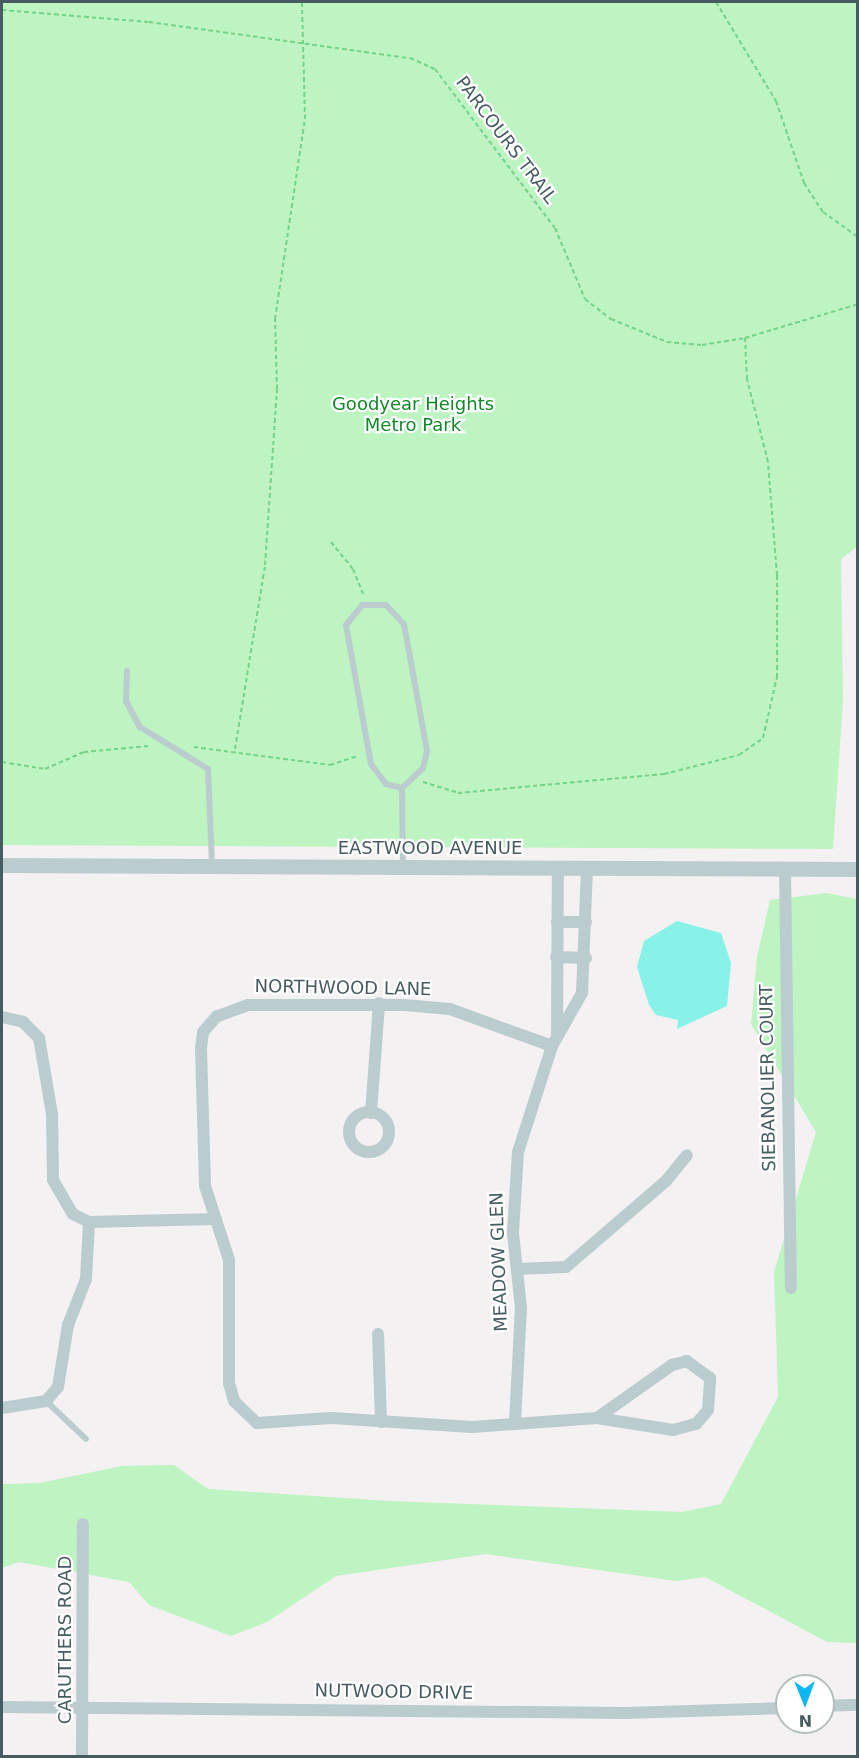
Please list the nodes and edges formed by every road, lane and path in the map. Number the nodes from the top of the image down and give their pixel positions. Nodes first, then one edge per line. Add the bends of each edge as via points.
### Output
1 (302, 2) edge
2 (716, 2) edge
3 (2, 10) edge
4 (306, 45) junction
5 (858, 237) edge
6 (858, 304) edge
7 (745, 338) junction
8 (331, 542) dead end
9 (367, 604) junction
10 (127, 671) dead end
11 (236, 749) dead end
12 (415, 779) junction
13 (402, 788) junction
14 (2, 865) edge
15 (212, 866) junction
16 (403, 867) junction
17 (558, 868) junction
18 (587, 868) junction
19 (785, 868) junction
20 (858, 869) edge
21 (557, 922) junction
22 (586, 922) junction
23 (556, 957) junction
24 (586, 958) junction
25 (379, 1003) junction
26 (2, 1017) edge
27 (554, 1040) junction
28 (372, 1113) dead end
29 (687, 1155) dead end
30 (216, 1219) junction
31 (89, 1222) junction
32 (517, 1269) junction
33 (791, 1288) dead end
34 (378, 1334) dead end
35 (46, 1401) junction
36 (2, 1408) edge
37 (597, 1418) junction
38 (381, 1422) junction
39 (515, 1422) junction
40 (86, 1439) dead end
41 (83, 1524) dead end
42 (858, 1705) edge
43 (835, 1706) edge
44 (2, 1707) edge
45 (84, 1708) junction
46 (775, 1708) edge
47 (82, 1756) edge

1 - 4 path
2 - 5 path via 776,101 804,183 823,212
3 - 4 path, PARCOURS TRAIL via 149,22
4 - 7 path, PARCOURS TRAIL via 410,58 435,69 555,228 585,299 611,319 667,342 702,345
4 - 11 path via 305,119 275,319 277,388 265,565
6 - 7 path, PARCOURS TRAIL
7 - 12 path via 747,379 768,462 777,575 777,676 763,738 739,755 664,774 458,793
8 - 9 path via 353,569
9 - 12 lane via 386,605 404,624 427,751
9 - 13 lane via 351,613 346,625 351,659 371,764 386,784
10 - 15 lane via 126,700 140,727 208,770
12 - 13 lane
13 - 16 lane
14 - 15 street, EASTWOOD AVENUE
15 - 16 street, EASTWOOD AVENUE
16 - 17 street, EASTWOOD AVENUE
17 - 18 street, EASTWOOD AVENUE
17 - 21 street, MEADOW GLEN
18 - 19 street, EASTWOOD AVENUE
18 - 22 street, MEADOW GLEN
19 - 20 street, EASTWOOD AVENUE
19 - 33 street, SIEBANOLIER COURT
21 - 22 street
21 - 23 street, MEADOW GLEN
22 - 24 street, MEADOW GLEN
23 - 24 street
23 - 27 street, MEADOW GLEN
24 - 27 street, MEADOW GLEN via 577,1010
25 - 27 street, NORTHWOOD LANE via 450,1009
25 - 28 street
25 - 30 street, NORTHWOOD LANE via 236,1006 217,1016 203,1032 205,1185
26 - 31 street via 23,1022 39,1038 52,1114 56,1189 73,1214
27 - 32 street, MEADOW GLEN via 518,1152
29 - 32 street via 666,1181 566,1267
30 - 31 street
30 - 38 street, NORTHWOOD LANE via 230,1260 229,1383 242,1413 257,1424 331,1418
31 - 35 street via 86,1279 68,1325 64,1373
32 - 39 street, MEADOW GLEN via 521,1308
34 - 38 street
35 - 36 street
35 - 40 lane
37 - 37 street, NORTHWOOD LANE via 672,1365 687,1361 710,1378 708,1410 696,1424 673,1430
37 - 39 street, NORTHWOOD LANE via 548,1426
38 - 39 street, NORTHWOOD LANE via 472,1427
41 - 45 street, CARUTHERS ROAD
42 - 43 street
44 - 45 street, NUTWOOD DRIVE
45 - 46 street, NUTWOOD DRIVE via 614,1713
45 - 47 street, CARUTHERS ROAD

